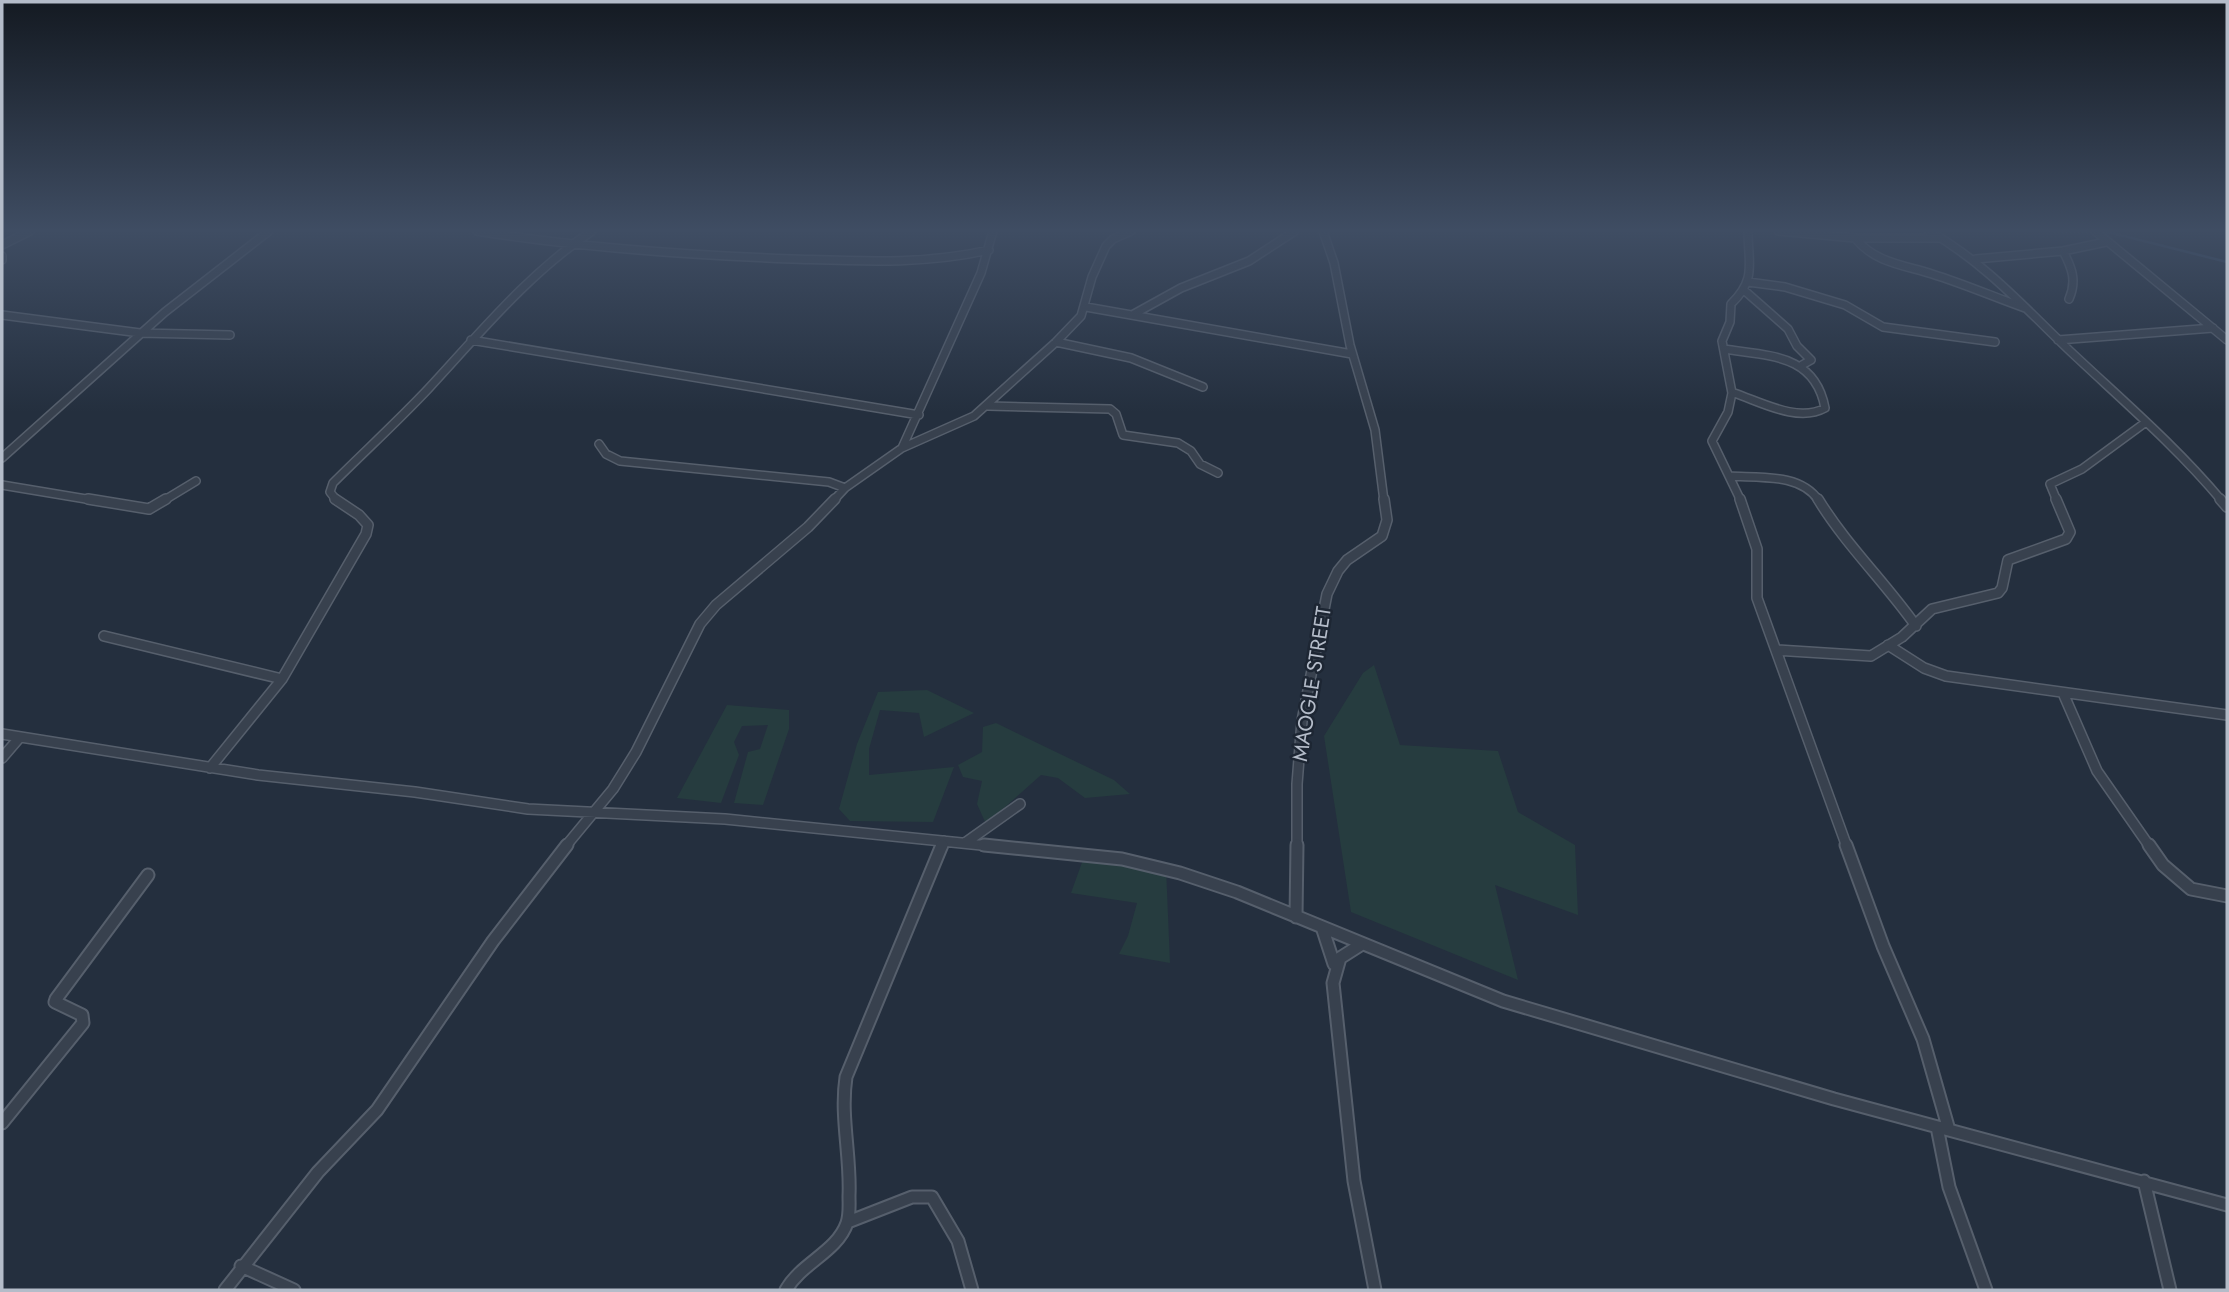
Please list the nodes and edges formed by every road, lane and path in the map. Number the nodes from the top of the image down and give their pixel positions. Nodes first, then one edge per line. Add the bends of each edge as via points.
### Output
1 (189, 291) edge
2 (522, 291) edge
3 (971, 291) edge
4 (1089, 291) edge
5 (1175, 291) edge
6 (1340, 291) edge
7 (1742, 291) edge
8 (1750, 291) edge
9 (1799, 291) edge
10 (1977, 291) edge
11 (2010, 291) edge
12 (2073, 291) edge
13 (2167, 291) edge
14 (2069, 299) dead end
15 (1086, 307) junction
16 (2025, 308) junction
17 (1134, 314) junction
18 (2, 315) edge
19 (2213, 328) junction
20 (139, 334) junction
21 (230, 335) dead end
22 (471, 340) junction
23 (2058, 340) junction
24 (2227, 340) edge
25 (1056, 342) junction
26 (1995, 342) dead end
27 (1724, 349) junction
28 (1352, 354) junction
29 (1802, 365) junction
30 (1203, 387) dead end
31 (1734, 393) junction
32 (988, 406) junction
33 (919, 415) junction
34 (2146, 422) junction
35 (599, 444) dead end
36 (902, 448) junction
37 (2, 458) edge
38 (1218, 473) dead end
39 (1728, 476) junction
40 (196, 481) dead end
41 (2, 485) edge
42 (845, 488) junction
43 (2227, 507) edge
44 (1916, 626) junction
45 (104, 636) dead end
46 (1888, 645) junction
47 (1776, 650) junction
48 (282, 679) junction
49 (2063, 693) junction
50 (2227, 716) edge
51 (2, 734) edge
52 (20, 737) junction
53 (2, 758) edge
54 (210, 768) junction
55 (1020, 804) dead end
56 (593, 812) junction
57 (944, 841) junction
58 (965, 843) junction
59 (148, 875) dead end
60 (2227, 896) edge
61 (1296, 917) junction
62 (1322, 927) junction
63 (1362, 944) junction
64 (1334, 964) junction
65 (2, 1123) edge
66 (1943, 1128) junction
67 (2144, 1181) junction
68 (2227, 1205) edge
69 (848, 1222) junction
70 (241, 1266) junction
71 (225, 1290) edge
72 (294, 1290) edge
73 (786, 1290) edge
74 (972, 1290) edge
75 (1375, 1290) edge
76 (1986, 1290) edge
77 (2171, 1290) edge

1 - 20 street
2 - 22 street
3 - 33 street
4 - 15 street
5 - 17 street
6 - 28 street, MAOGLE STREET
7 - 27 street via 1731,304
8 - 29 street via 1811,360
9 - 26 street via 1845,305 1883,327
10 - 16 street
11 - 16 street
12 - 14 street
13 - 19 street
15 - 17 street
15 - 25 street
16 - 23 street
17 - 28 street
18 - 20 street
19 - 23 street
19 - 24 street
20 - 21 street
20 - 37 street
22 - 33 street
22 - 48 street via 333,483 330,492 334,500 363,516 366,534
23 - 34 street
25 - 30 street via 1127,355
25 - 32 street
27 - 29 street
27 - 31 street
28 - 61 street, MAOGLE STREET via 1375,430 1387,520 1382,536 1347,559 1327,594 1302,721
29 - 31 street via 1821,385 1825,408 1819,413 1790,411
31 - 39 street via 1728,413 1712,435
32 - 36 street via 957,426
32 - 38 street via 1110,409 1123,435 1178,443 1200,464
33 - 36 street
34 - 43 street
34 - 44 street via 2082,469 2050,484 2070,532 2066,539 2008,560 1998,593 1939,606
35 - 42 street via 620,461 829,482
36 - 42 street
39 - 44 street via 1794,481 1812,490 1837,530 1886,584
39 - 47 street via 1757,549 1754,583
40 - 41 street via 149,509
42 - 56 street via 700,624 636,752
44 - 46 street
45 - 48 street
46 - 47 street via 1871,656 1856,657
46 - 49 street via 1946,676
47 - 66 street via 1883,946 1923,1040
48 - 54 street
49 - 50 street
49 - 60 street via 2097,772 2163,865 2191,889
51 - 52 street
52 - 53 street
52 - 54 street
54 - 56 street via 477,803
55 - 58 street
56 - 57 street via 725,819
56 - 70 street via 493,942 377,1110 317,1172
57 - 58 street
57 - 69 street via 846,1077 842,1097 849,1155
58 - 61 street via 1122,859 1191,877
59 - 65 street via 56,999 59,1006 82,1015 83,1023
61 - 62 street
62 - 63 street
62 - 64 street
63 - 64 street
63 - 66 street via 1503,1001
64 - 75 street via 1354,1181
66 - 67 street
66 - 76 street via 1949,1187
67 - 68 street
67 - 77 street
69 - 73 street
69 - 74 street via 912,1196 932,1197 964,1251
70 - 71 street
70 - 72 street

